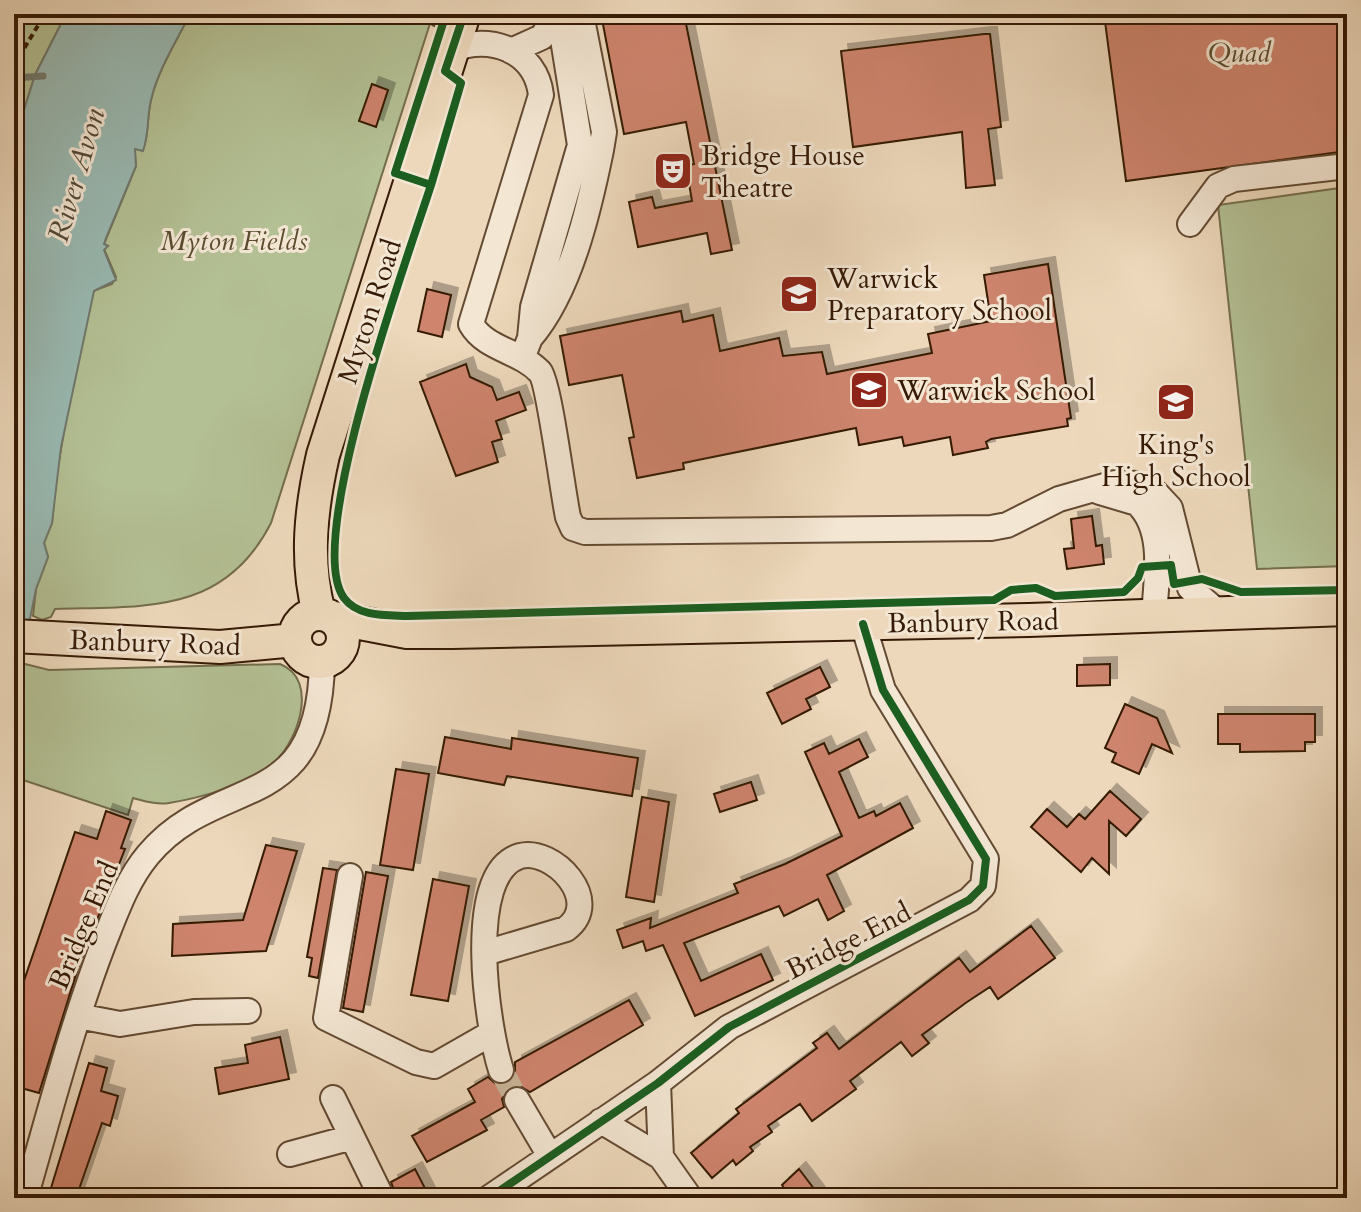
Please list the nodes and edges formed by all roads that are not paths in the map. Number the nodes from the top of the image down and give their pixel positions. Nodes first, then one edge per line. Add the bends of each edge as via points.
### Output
1 (558, 14) edge
2 (581, 14) edge
3 (455, 16) edge
4 (452, 50) junction
5 (511, 51) junction
6 (541, 95) junction
7 (575, 96) junction
8 (1347, 166) edge
9 (1190, 224) dead end
10 (527, 347) junction
11 (1093, 492) junction
12 (1347, 609) edge
13 (1219, 613) junction
14 (326, 616) junction
15 (1154, 616) junction
16 (863, 624) junction
17 (407, 632) junction
18 (27, 636) edge
19 (295, 640) junction
20 (331, 656) junction
21 (350, 876) dead end
22 (485, 953) junction
23 (248, 1011) dead end
24 (78, 1016) junction
25 (490, 1034) junction
26 (501, 1070) tunnel mouth
27 (658, 1083) junction
28 (333, 1098) dead end
29 (517, 1100) tunnel mouth
30 (601, 1121) junction
31 (349, 1138) junction
32 (290, 1154) dead end
33 (550, 1156) junction
34 (661, 1157) junction
35 (25, 1198) edge
36 (382, 1198) edge
37 (489, 1198) edge
38 (690, 1198) edge

1 - 5 street via 542,37
1 - 7 street
2 - 10 street via 604,132 561,290
3 - 4 main road, Myton Road
4 - 5 street via 482,42
4 - 14 main road, Myton Road via 323,455 310,553 312,582
5 - 6 street via 534,68
6 - 7 street via 561,90
6 - 10 street via 471,324 482,338
7 - 10 street via 578,158 533,307
8 - 9 street via 1234,179 1218,186
10 - 11 street via 542,375 568,517 578,531 991,528 1059,499
11 - 13 street via 1130,482 1164,499 1174,516 1190,588
11 - 15 street via 1137,503 1149,518 1156,555
12 - 13 main road, Banbury Road
13 - 15 main road, Banbury Road
14 - 17 main road, Banbury Road
14 - 19 main road via 300,622
14 - 20 main road via 344,637
15 - 16 main road, Banbury Road
16 - 17 main road, Banbury Road
16 - 27 street, Bridge End via 883,690 986,859 983,886 923,926 729,1027
17 - 20 main road, Banbury Road
18 - 19 main road, Banbury Road via 220,647
19 - 20 main road via 302,655
20 - 24 street, Bridge End via 315,717 288,768 258,789 178,827 146,856 122,899
21 - 25 street via 326,1018 434,1066
22 - 22 street via 488,906 504,869 520,856 550,861 578,891 578,921
22 - 25 street
23 - 24 street via 194,1012 120,1024
24 - 35 street, Bridge End
25 - 26 street
27 - 30 street, Bridge End
27 - 34 street
28 - 31 street
29 - 33 street
30 - 33 street, Bridge End
30 - 34 street
31 - 32 street
31 - 36 street
33 - 37 street, Bridge End
34 - 38 street

